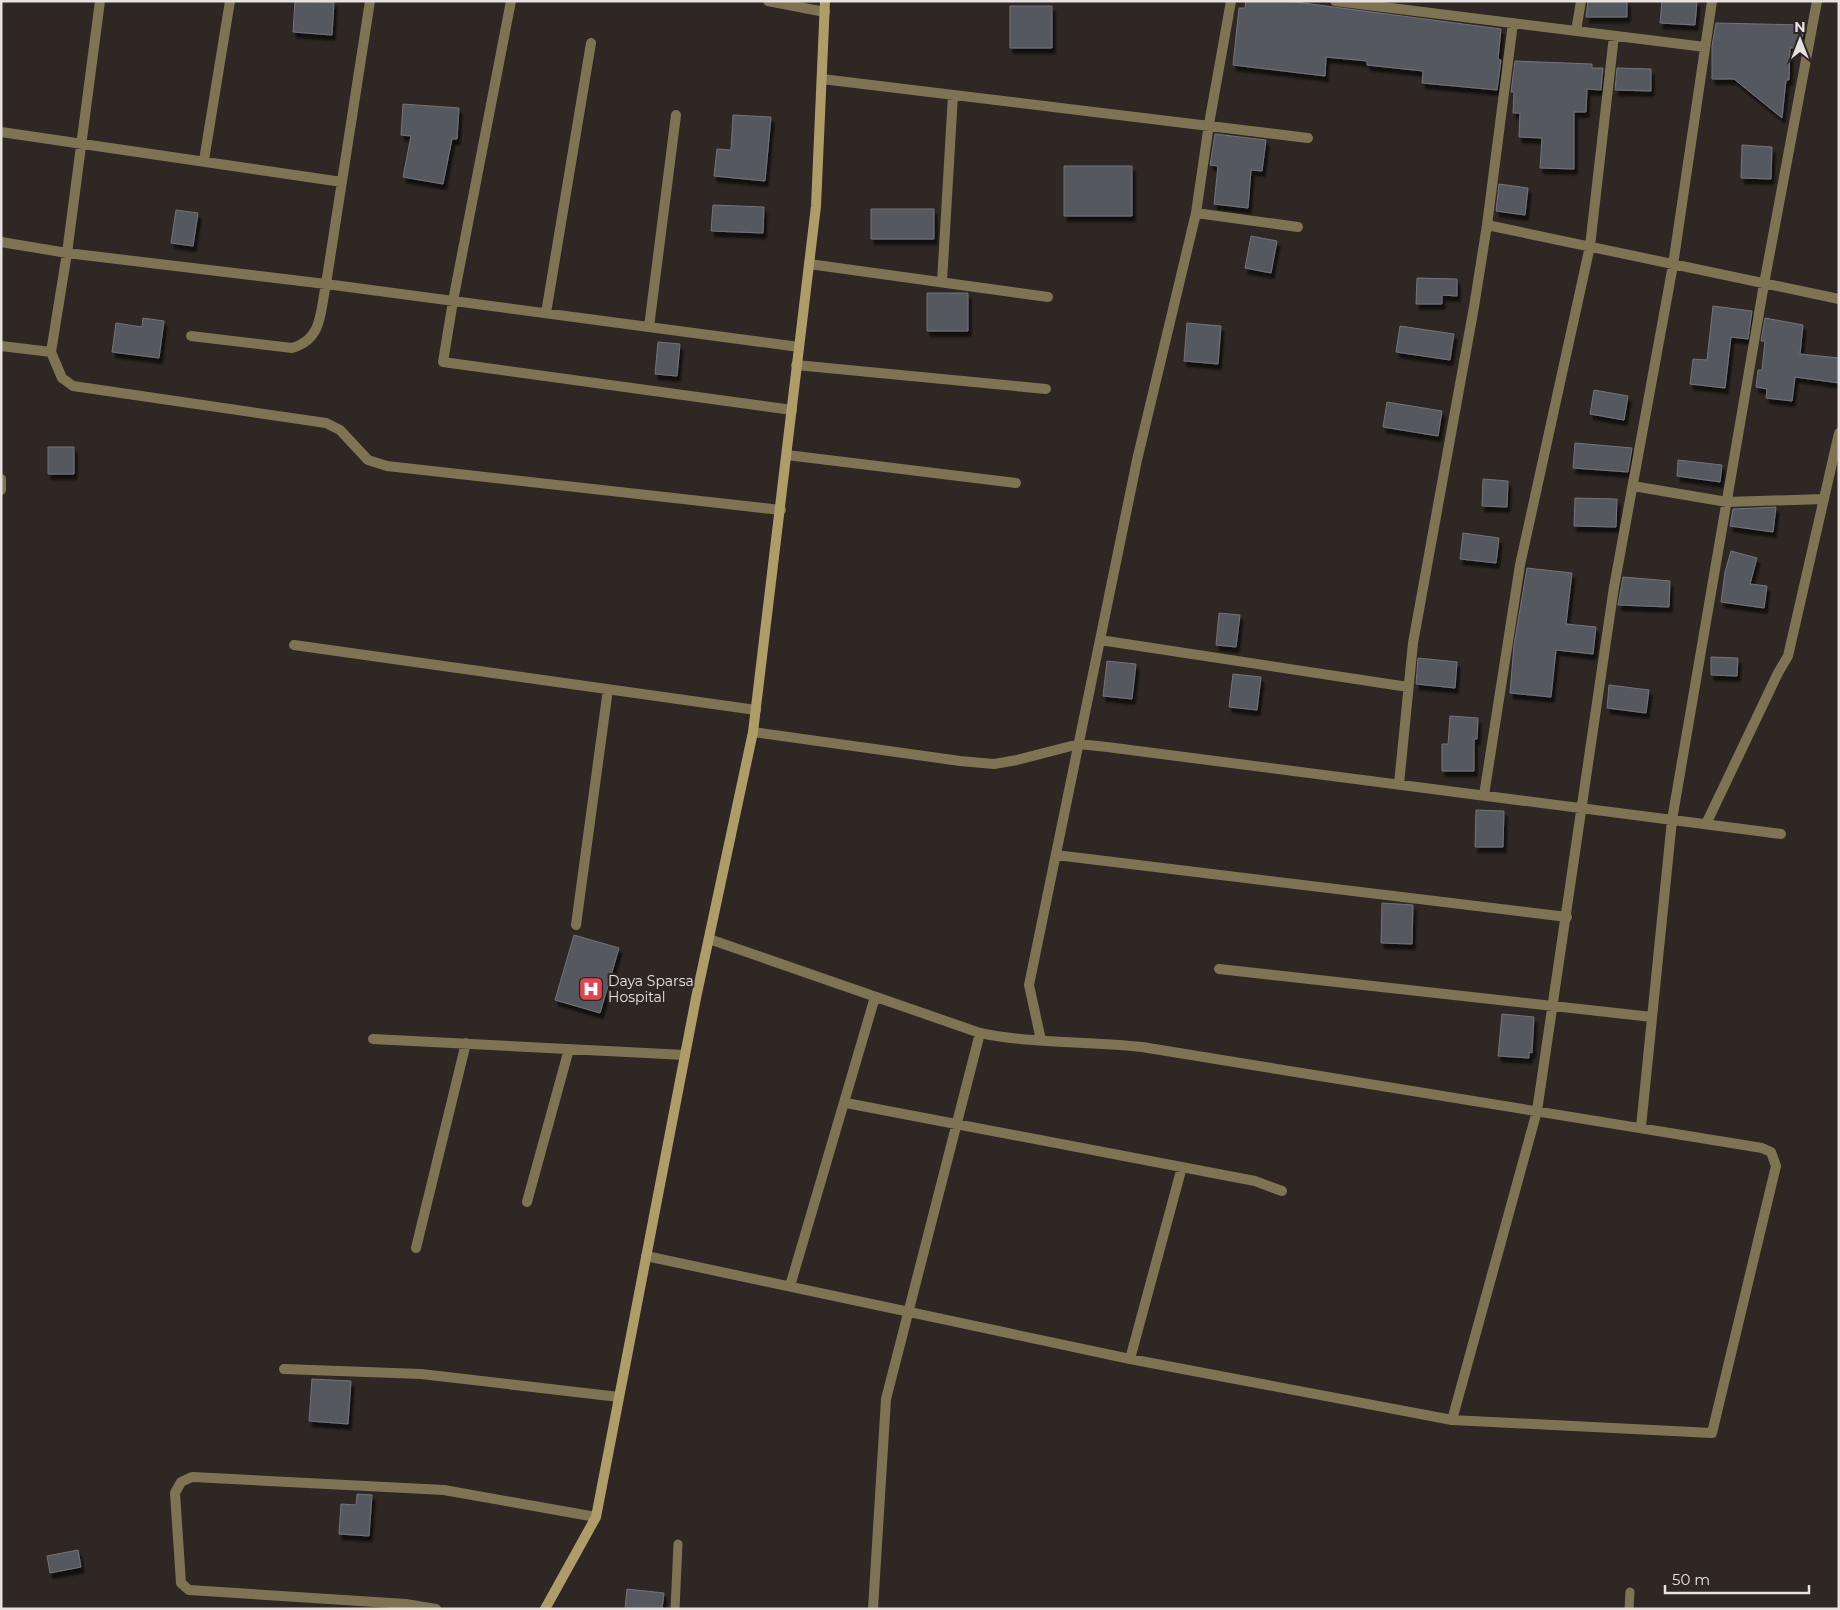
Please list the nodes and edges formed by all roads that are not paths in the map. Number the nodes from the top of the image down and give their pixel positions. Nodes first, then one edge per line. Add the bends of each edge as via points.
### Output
1 (100, 1) edge
2 (230, 1) edge
3 (370, 1) edge
4 (511, 1) edge
5 (768, 1) edge
6 (1232, 1) edge
7 (1335, 1) edge
8 (1581, 1) edge
9 (1712, 1) edge
10 (1817, 1) edge
11 (825, 6) edge
12 (1513, 24) junction
13 (1576, 31) junction
14 (1614, 36) junction
15 (591, 42) dead end
16 (1705, 47) junction
17 (822, 79) junction
18 (953, 95) junction
19 (676, 115) dead end
20 (1209, 124) junction
21 (1, 132) edge
22 (1308, 138) dead end
23 (82, 142) junction
24 (204, 160) junction
25 (342, 182) junction
26 (1196, 213) junction
27 (1487, 225) junction
28 (1298, 227) dead end
29 (1, 242) edge
30 (1590, 246) junction
31 (67, 253) junction
32 (809, 264) junction
33 (1673, 265) junction
34 (942, 282) junction
35 (326, 284) junction
36 (1764, 284) junction
37 (1048, 296) dead end
38 (1839, 299) edge
39 (452, 301) junction
40 (546, 313) junction
41 (649, 327) junction
42 (191, 336) dead end
43 (1, 346) edge
44 (799, 347) junction
45 (51, 352) junction
46 (796, 365) junction
47 (1046, 389) dead end
48 (792, 410) junction
49 (1839, 433) edge
50 (786, 455) junction
51 (1, 479) edge
52 (1016, 483) dead end
53 (1633, 486) junction
54 (1, 490) edge
55 (1824, 498) junction
56 (1727, 502) junction
57 (781, 510) junction
58 (1100, 640) junction
59 (294, 645) dead end
60 (1408, 686) junction
61 (608, 689) junction
62 (756, 710) junction
63 (753, 732) junction
64 (1079, 744) junction
65 (1399, 784) junction
66 (1484, 796) junction
67 (1582, 808) junction
68 (1672, 820) junction
69 (1706, 824) junction
70 (1781, 834) dead end
71 (1056, 855) junction
72 (1566, 917) junction
73 (576, 925) dead end
74 (709, 939) junction
75 (1220, 969) dead end
76 (876, 997) junction
77 (1554, 1006) junction
78 (1652, 1017) junction
79 (980, 1033) junction
80 (373, 1039) dead end
81 (1041, 1040) junction
82 (466, 1044) junction
83 (568, 1048) junction
84 (686, 1055) junction
85 (846, 1102) junction
86 (1537, 1111) junction
87 (956, 1124) junction
88 (1641, 1127) junction
89 (1182, 1167) junction
90 (1282, 1192) dead end
91 (526, 1202) dead end
92 (416, 1248) dead end
93 (646, 1256) junction
94 (790, 1286) junction
95 (909, 1312) junction
96 (1130, 1358) junction
97 (284, 1369) dead end
98 (619, 1397) junction
99 (1452, 1420) junction
100 (596, 1517) junction
101 (678, 1544) dead end
102 (1630, 1592) dead end
103 (436, 1609) edge
104 (545, 1609) edge
105 (675, 1609) edge
106 (873, 1609) edge
107 (1629, 1609) edge

1 - 23 street
2 - 24 street
3 - 25 street
4 - 39 street
5 - 11 street
6 - 20 street
7 - 12 street
8 - 13 street
9 - 16 street
10 - 36 street
11 - 17 street
12 - 13 street
12 - 27 street
13 - 14 street
14 - 16 street
14 - 30 street
15 - 40 street
16 - 33 street
17 - 18 street
17 - 32 street via 816,206
18 - 20 street
18 - 34 street
19 - 41 street
20 - 22 street
20 - 26 street
21 - 23 street
23 - 24 street
23 - 31 street
24 - 25 street
25 - 35 street
26 - 28 street
26 - 58 street via 1137,460
27 - 30 street
27 - 60 street
29 - 31 street
30 - 33 street
30 - 66 street via 1520,565
31 - 35 street
31 - 45 street
32 - 34 street
32 - 44 street
33 - 36 street
33 - 53 street
34 - 37 street
35 - 39 street
35 - 42 street via 317,327 312,338 304,344 292,348
36 - 38 street
36 - 56 street
39 - 40 street
39 - 48 street via 443,362
40 - 41 street
41 - 44 street
43 - 45 street
44 - 46 street
45 - 57 street via 62,378 73,386 326,423 340,430 368,460 387,466
46 - 47 street
46 - 48 street
48 - 50 street
49 - 55 street
50 - 52 street
50 - 57 street
51 - 54 street
53 - 56 street
53 - 67 street via 1614,586
55 - 56 street
55 - 69 street via 1788,656
56 - 68 street
57 - 62 street
58 - 60 street
58 - 64 street
59 - 61 street
60 - 65 street
61 - 62 street
61 - 73 street
62 - 63 street
63 - 64 street via 994,764
63 - 74 street
64 - 65 street
64 - 71 street
65 - 66 street
66 - 67 street
67 - 68 street
67 - 72 street
68 - 69 street
68 - 78 street
69 - 70 street
71 - 72 street
71 - 81 street via 1029,985
72 - 77 street
74 - 76 street
74 - 84 street
75 - 77 street
76 - 79 street
76 - 85 street
77 - 78 street
77 - 86 street
78 - 88 street
79 - 81 street
79 - 87 street
80 - 82 street
81 - 86 street via 1142,1047
82 - 83 street
82 - 92 street
83 - 84 street
83 - 91 street
84 - 93 street
85 - 87 street
85 - 94 street
86 - 88 street
86 - 99 street
87 - 89 street
87 - 95 street
88 - 99 street via 1762,1148 1771,1152 1776,1166 1712,1433
89 - 90 street via 1255,1181
89 - 96 street
93 - 94 street
93 - 98 street
94 - 95 street
95 - 96 street
95 - 106 street via 886,1398
96 - 99 street
97 - 98 street via 421,1374
98 - 100 street
100 - 103 street via 444,1490 192,1477 181,1482 175,1493 181,1583 189,1590 406,1604
100 - 104 street
101 - 105 lane
102 - 107 lane

